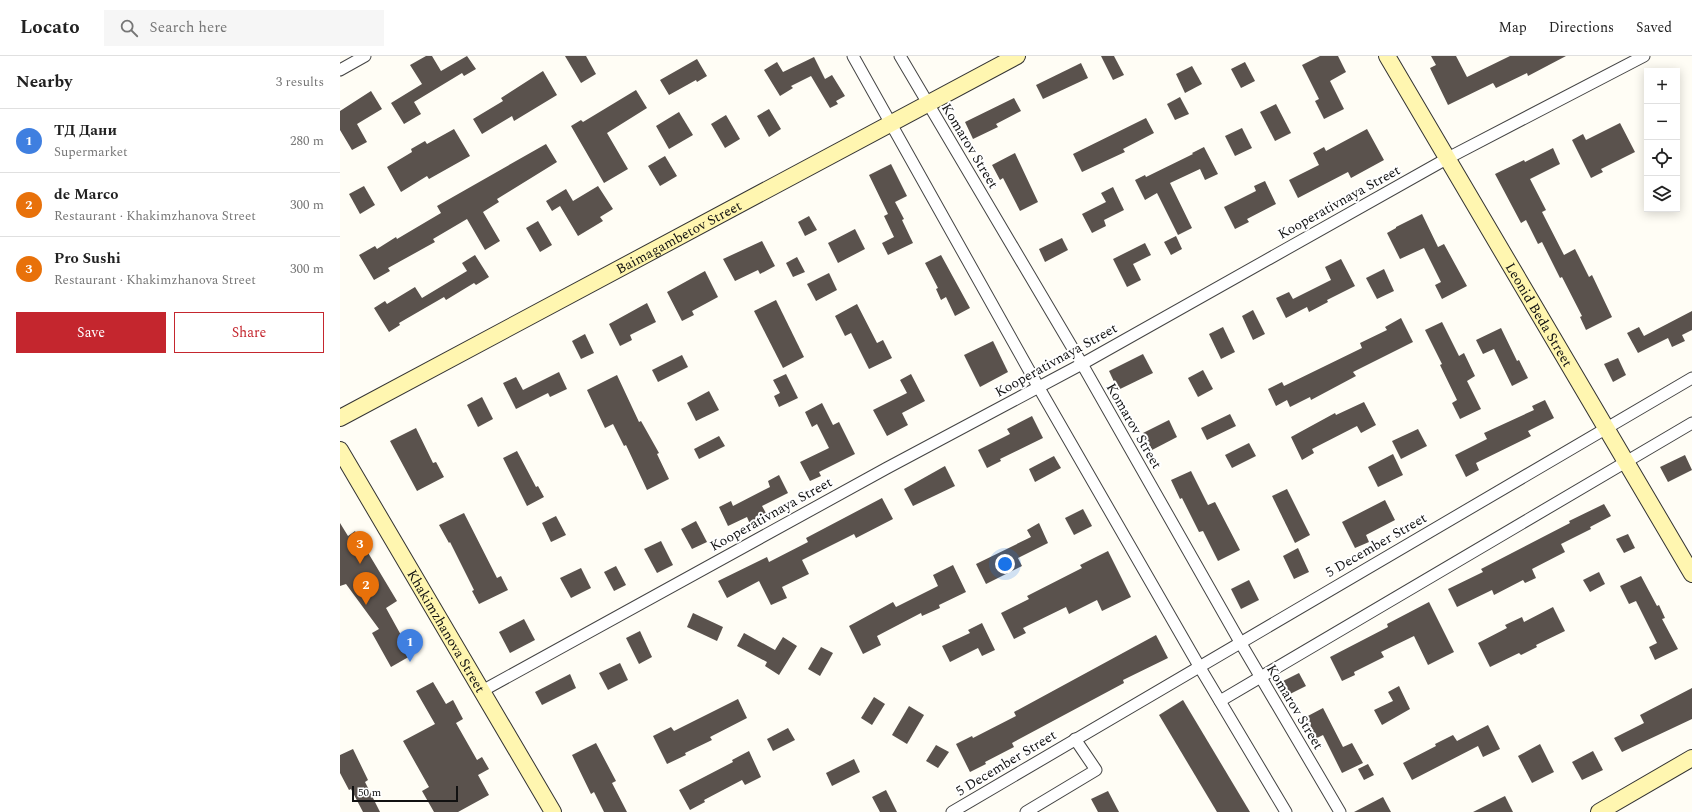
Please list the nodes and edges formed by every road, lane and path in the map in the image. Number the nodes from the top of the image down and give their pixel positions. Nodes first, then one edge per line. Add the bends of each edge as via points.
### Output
1 (365, 56) edge
2 (853, 56) edge
3 (900, 56) edge
4 (1017, 56) edge
5 (1387, 56) edge
6 (1644, 56) edge
7 (340, 70) edge
8 (928, 104) junction
9 (891, 124) junction
10 (1448, 158) junction
11 (1082, 364) junction
12 (1692, 378) edge
13 (1039, 388) junction
14 (340, 418) edge
15 (1692, 423) edge
16 (1607, 428) junction
17 (340, 450) edge
18 (1627, 461) junction
19 (1692, 574) edge
20 (1240, 642) junction
21 (1199, 666) junction
22 (1260, 677) junction
23 (482, 691) junction
24 (1220, 701) junction
25 (1075, 739) junction
26 (1692, 758) edge
27 (553, 812) edge
28 (952, 812) edge
29 (1026, 812) edge
30 (1286, 812) edge
31 (1340, 812) edge
32 (1600, 812) edge

1 - 7 street
2 - 9 street
3 - 8 street, Komarov Street
4 - 8 street, Baimagambetov Street
5 - 10 street, Leonid Beda Street
6 - 10 street, Kooperativnaya Street
8 - 9 street, Baimagambetov Street
8 - 11 street, Komarov Street
9 - 13 street
9 - 14 street, Baimagambetov Street
10 - 11 street, Kooperativnaya Street
10 - 16 street, Leonid Beda Street
11 - 13 street, Kooperativnaya Street
11 - 20 street, Komarov Street
12 - 16 street, 5 December Street
13 - 21 street
13 - 23 street, Kooperativnaya Street via 880,472
15 - 18 street
16 - 18 street, Leonid Beda Street
16 - 20 street, 5 December Street
17 - 23 street, Khakimzhanova Street
18 - 19 street, Leonid Beda Street
18 - 22 street
20 - 21 street, 5 December Street
20 - 22 street, Komarov Street
21 - 24 street
21 - 25 street, 5 December Street
22 - 24 street
22 - 31 street, Komarov Street
23 - 27 street, Khakimzhanova Street
24 - 30 street
25 - 28 street, 5 December Street
25 - 29 street, 5 December Street via 1096,770
26 - 32 street

